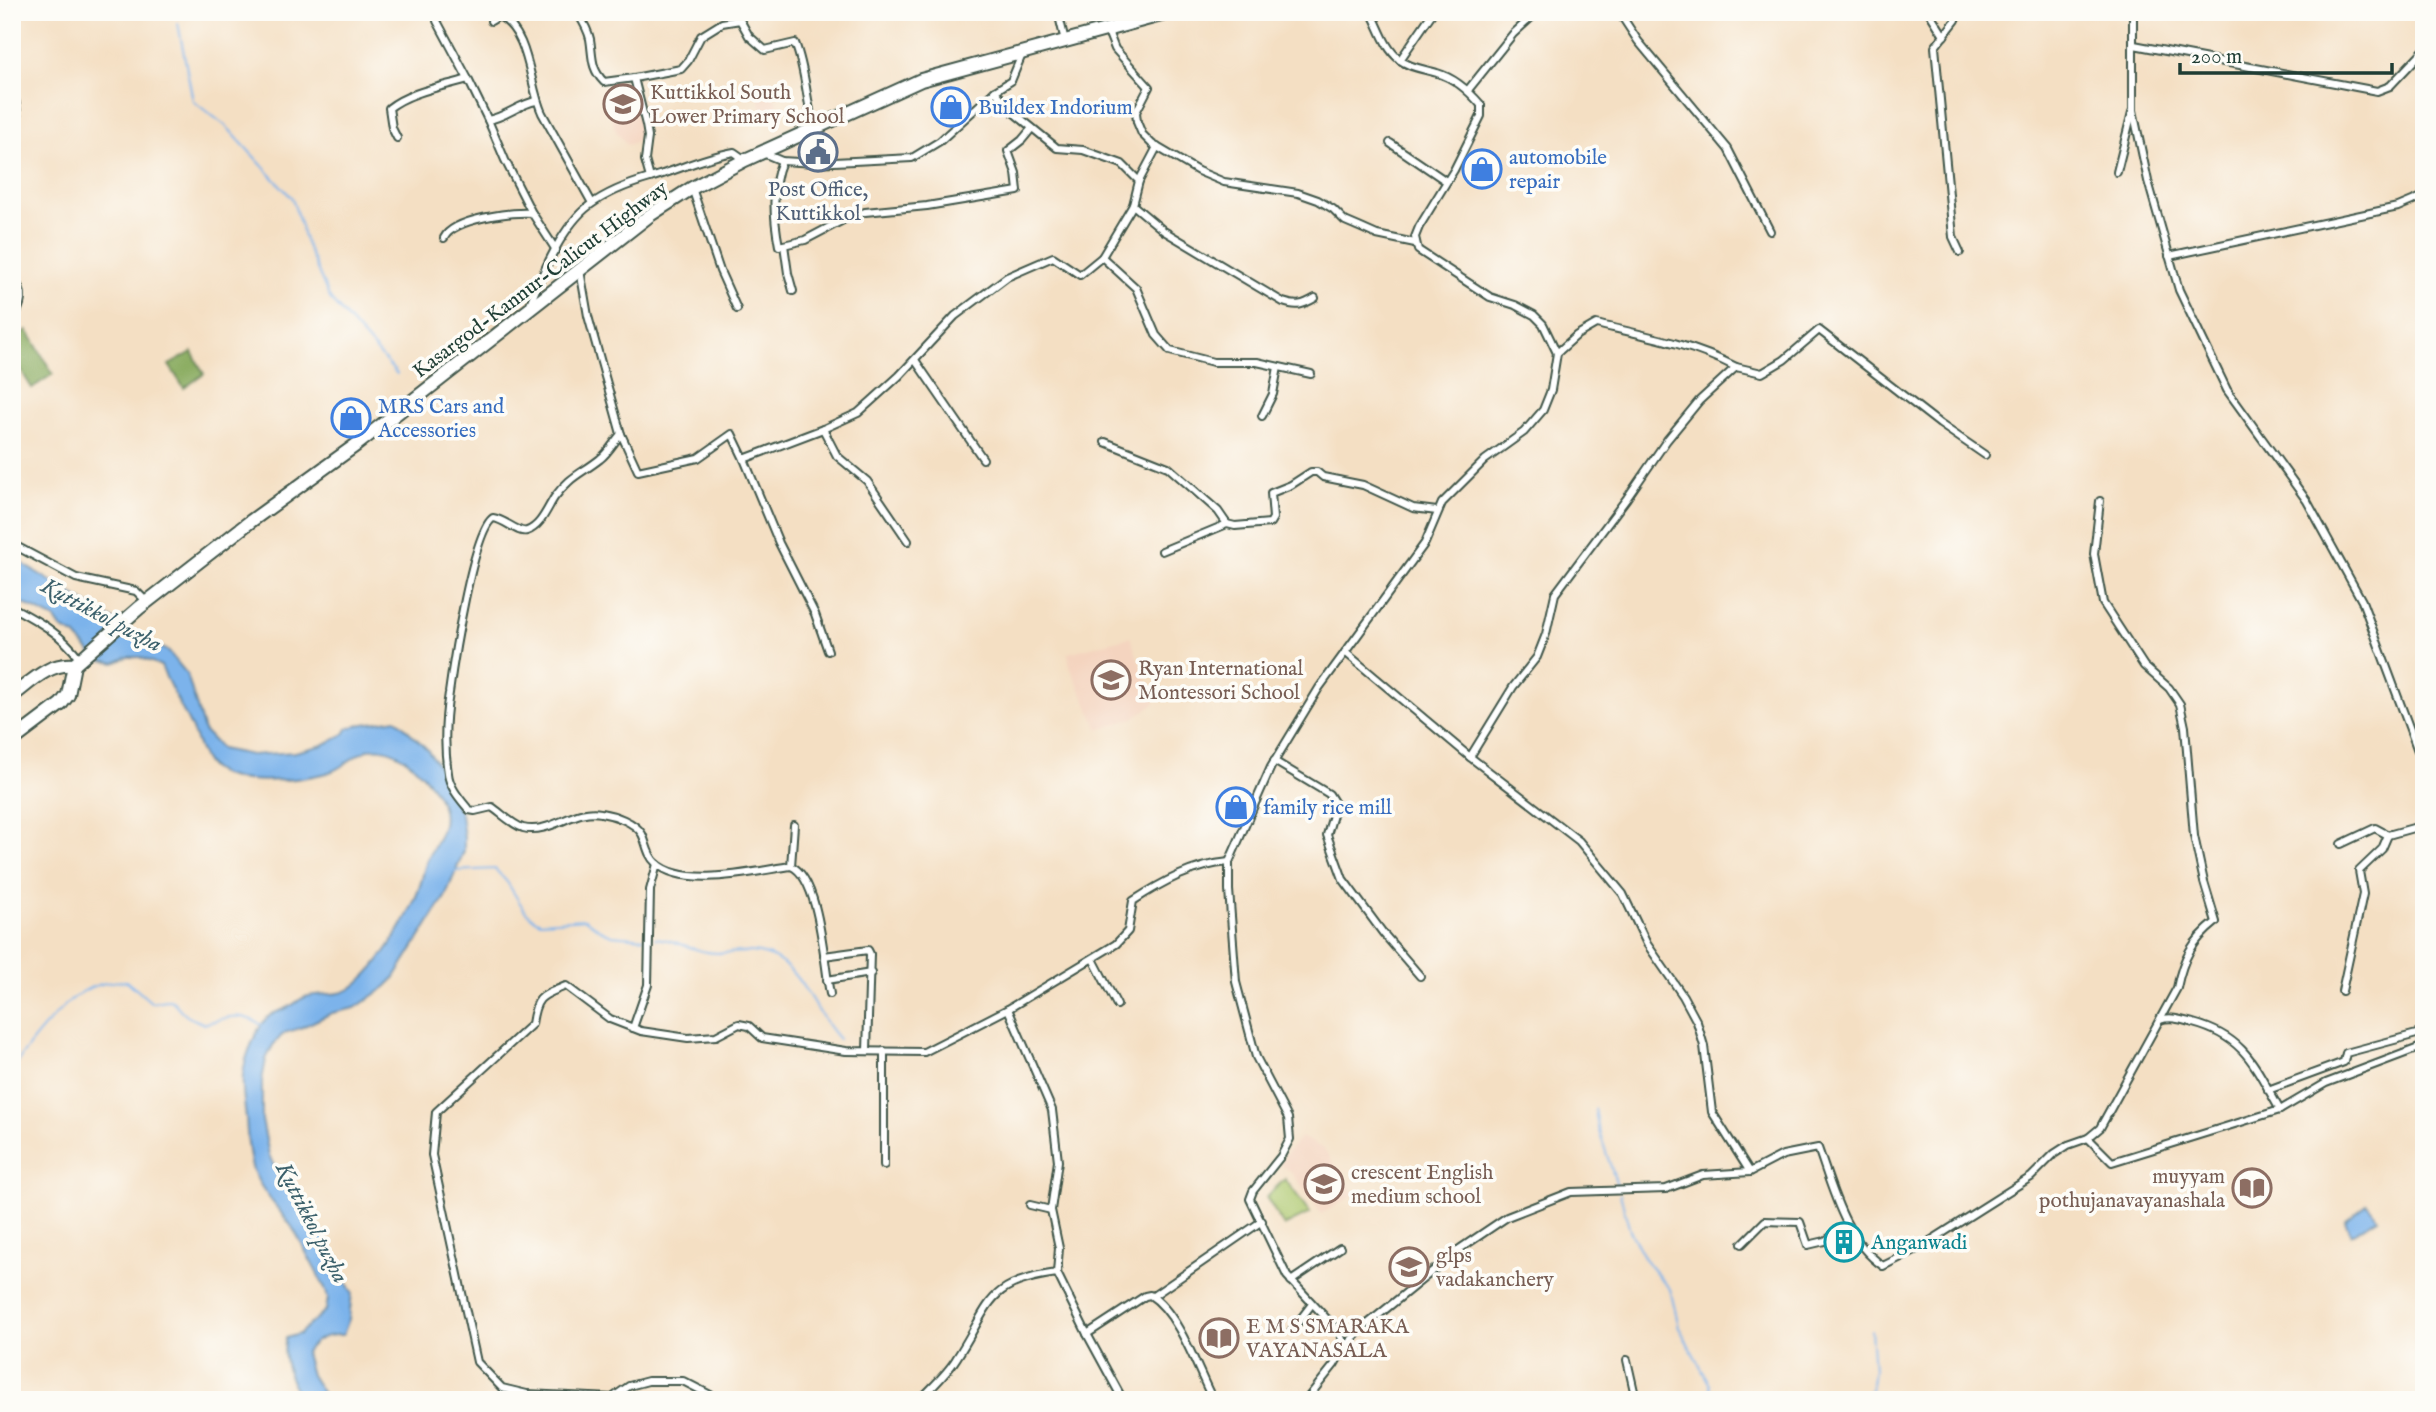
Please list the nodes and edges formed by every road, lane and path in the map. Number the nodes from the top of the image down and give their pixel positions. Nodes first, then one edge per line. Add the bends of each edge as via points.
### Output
1 (577, 12) edge
2 (736, 12) edge
3 (1058, 12) edge
4 (1172, 12) edge
5 (1371, 12) edge
6 (1433, 12) edge
7 (1537, 12) edge
8 (1619, 12) edge
9 (1929, 12) edge
10 (1956, 12) edge
11 (2133, 12) edge
12 (740, 20) junction
13 (437, 21) dead end
14 (491, 21) dead end
15 (1107, 29) junction
16 (1944, 36) junction
17 (1065, 42) junction
18 (2134, 45) junction
19 (2424, 50) edge
20 (1023, 52) junction
21 (1400, 60) junction
22 (634, 78) junction
23 (468, 79) junction
24 (12, 85) edge
25 (1468, 90) junction
26 (995, 91) junction
27 (536, 101) junction
28 (2133, 110) junction
29 (488, 120) junction
30 (814, 128) junction
31 (1032, 128) junction
32 (397, 138) dead end
33 (1390, 143) dead end
34 (1157, 147) junction
35 (762, 152) junction
36 (12, 160) edge
37 (745, 160) junction
38 (782, 161) junction
39 (2117, 172) dead end
40 (649, 178) junction
41 (1139, 181) junction
42 (1446, 181) junction
43 (692, 188) junction
44 (2424, 195) edge
45 (592, 204) junction
46 (1133, 205) junction
47 (532, 213) junction
48 (1770, 231) dead end
49 (444, 238) dead end
50 (1415, 243) junction
51 (784, 245) junction
52 (556, 250) junction
53 (1960, 252) dead end
54 (2169, 256) junction
55 (1102, 257) junction
56 (580, 269) junction
57 (12, 278) edge
58 (793, 291) dead end
59 (1315, 298) dead end
60 (737, 309) dead end
61 (526, 311) junction
62 (12, 322) edge
63 (1558, 353) junction
64 (915, 360) junction
65 (1278, 367) junction
66 (1735, 367) junction
67 (1311, 374) dead end
68 (1262, 415) dead end
69 (823, 429) junction
70 (621, 434) junction
71 (1105, 442) dead end
72 (1986, 455) dead end
73 (744, 459) junction
74 (983, 459) dead end
75 (2100, 501) dead end
76 (1437, 511) junction
77 (1270, 523) junction
78 (1227, 524) junction
79 (1274, 531) dead end
80 (908, 541) dead end
81 (12, 544) edge
82 (1162, 551) dead end
83 (143, 605) junction
84 (12, 607) edge
85 (828, 651) dead end
86 (1345, 652) junction
87 (79, 659) junction
88 (12, 696) edge
89 (12, 741) edge
90 (1470, 757) junction
91 (1274, 761) junction
92 (2424, 767) edge
93 (794, 825) dead end
94 (2424, 825) edge
95 (2388, 835) junction
96 (2341, 844) dead end
97 (1229, 862) junction
98 (657, 864) junction
99 (791, 866) junction
100 (824, 956) junction
101 (1093, 959) junction
102 (871, 973) junction
103 (1420, 976) dead end
104 (827, 980) junction
105 (2342, 991) dead end
106 (830, 994) dead end
107 (1117, 1005) dead end
108 (1008, 1009) junction
109 (2159, 1021) junction
110 (633, 1028) junction
111 (2424, 1032) edge
112 (2424, 1046) edge
113 (867, 1051) junction
114 (884, 1051) junction
115 (2268, 1090) junction
116 (2280, 1110) junction
117 (2088, 1138) junction
118 (884, 1165) dead end
119 (1750, 1172) junction
120 (1030, 1205) dead end
121 (1051, 1210) junction
122 (1262, 1221) junction
123 (1853, 1232) junction
124 (1742, 1244) dead end
125 (1340, 1248) dead end
126 (1057, 1273) junction
127 (1291, 1281) junction
128 (1153, 1296) junction
129 (1312, 1304) junction
130 (1292, 1330) dead end
131 (1087, 1334) junction
132 (1345, 1346) junction
133 (1627, 1360) dead end
134 (720, 1400) edge
135 (920, 1400) edge
136 (1123, 1400) edge
137 (1213, 1400) edge
138 (1306, 1400) edge
139 (1636, 1400) edge

1 - 22 street via 590,39 597,75 604,82
2 - 12 street
3 - 17 street
4 - 15 highway, Kasargod-Kannur-Calicut Highway
5 - 21 street
6 - 21 street
7 - 25 street
8 - 48 street via 1728,149
9 - 16 street
10 - 16 street via 1956,20
11 - 18 street
12 - 22 street via 722,23 701,36 681,69
12 - 30 street via 765,50 795,43
13 - 23 street
14 - 27 street via 499,16 508,21 527,56
15 - 17 highway, Kasargod-Kannur-Calicut Highway
15 - 34 street via 1115,49 1149,88 1136,112 1137,122 1142,134
16 - 53 street via 1935,47 1953,237
17 - 20 highway, Kasargod-Kannur-Calicut Highway
18 - 19 street via 2377,91 2390,86
18 - 28 street
20 - 26 street via 1011,81
20 - 30 highway, Kasargod-Kannur-Calicut Highway via 921,80
21 - 25 street via 1440,73
22 - 40 street via 648,137 645,160
23 - 29 street
23 - 32 street via 389,108
24 - 36 street via 18,144
25 - 42 street via 1481,105 1480,116
26 - 31 street
26 - 38 street via 940,141 912,158
27 - 29 street
27 - 45 street
28 - 39 street
28 - 54 street
29 - 47 street
30 - 35 highway, Kasargod-Kannur-Calicut Highway
31 - 41 street via 1057,148 1083,150 1122,164
31 - 51 street via 1008,151 1017,191 865,212
33 - 42 street
34 - 41 street
34 - 50 street via 1209,177 1298,193 1377,235
35 - 37 highway, Kasargod-Kannur-Calicut Highway
35 - 38 street
37 - 40 street via 734,152 712,156
37 - 43 highway, Kasargod-Kannur-Calicut Highway
38 - 51 street via 775,200 779,246
40 - 45 street
41 - 46 street
42 - 50 street via 1419,227
43 - 56 highway, Kasargod-Kannur-Calicut Highway
43 - 60 street
44 - 54 street via 2398,207
45 - 52 street
46 - 55 street
46 - 59 street via 1164,231 1283,302 1305,305
47 - 49 street via 464,223
47 - 52 street
50 - 63 street via 1418,250 1490,297 1534,315
51 - 58 street
52 - 61 street
54 - 92 street via 2179,289 2227,390 2308,501 2362,601
55 - 64 street via 1080,275 1053,257 1007,277 955,316
55 - 65 street via 1136,288 1156,335 1170,351 1213,362
56 - 61 highway, Kasargod-Kannur-Calicut Highway
56 - 70 street via 588,316
57 - 62 street via 21,290 22,304
61 - 83 highway, Kasargod-Kannur-Calicut Highway
63 - 66 street via 1596,324 1678,344
63 - 76 street via 1550,390 1536,421 1485,460
64 - 69 street via 858,413
64 - 74 street
65 - 67 street
65 - 68 street via 1273,394
66 - 72 street via 1762,373 1819,330
66 - 90 street via 1667,440 1555,594 1537,657
69 - 73 street
69 - 80 street via 837,456 867,481
70 - 73 street via 638,471 698,458 732,434
70 - 98 street via 601,458 573,475 528,531 499,518 487,522 467,586 449,693 447,775 469,810 492,807 523,828 546,827 597,811 621,818 641,832
71 - 78 street via 1168,467
73 - 85 street via 779,543 816,614
75 - 109 street via 2094,554 2103,603 2144,666 2180,704 2194,836 2216,922 2200,934 2182,963 2178,989
76 - 77 street via 1413,508 1363,485 1311,472 1271,493
76 - 86 street via 1425,543
77 - 78 street
77 - 79 street
78 - 82 street
81 - 83 street via 76,578 136,592
83 - 87 highway, Kasargod-Kannur-Calicut Highway
84 - 87 street via 57,633
86 - 90 street
86 - 91 street
87 - 88 highway, Kasargod-Kannur-Calicut Highway via 49,668
87 - 89 highway via 61,704
90 - 119 street via 1579,841 1623,894 1647,944 1697,1022 1712,1112
91 - 97 street
91 - 103 street via 1329,794 1336,805 1327,835 1343,879
93 - 99 street
94 - 95 street
95 - 96 street via 2375,828
95 - 105 street via 2382,849 2359,871 2363,894
97 - 101 street via 1209,864 1161,883 1133,901 1128,931
97 - 122 street via 1236,982 1256,1057 1288,1118 1290,1139 1250,1199
98 - 99 street via 683,876
98 - 110 street via 650,890 648,985
99 - 100 street via 798,869 810,893
100 - 102 street via 868,950
100 - 104 street
101 - 107 street
101 - 108 street
102 - 104 street
102 - 113 street
104 - 106 street
108 - 114 street via 924,1052
108 - 121 street via 1052,1110 1058,1161
109 - 115 street via 2176,1019 2231,1038 2247,1052
109 - 117 street via 2099,1128
110 - 113 street via 688,1038 716,1036 740,1024 762,1038
110 - 134 street via 610,1019 566,986 545,995 535,1005 532,1024 436,1112 432,1155 473,1347 477,1362 502,1388 527,1394 612,1398 628,1386 648,1381 683,1381
111 - 115 street via 2346,1053 2344,1062
112 - 116 street via 2326,1083
113 - 114 street
114 - 118 street
115 - 116 street
116 - 117 street via 2112,1162
117 - 123 street via 2068,1145 2031,1177 1883,1266 1867,1255
119 - 123 street via 1783,1155 1818,1149 1842,1216
119 - 132 street via 1703,1175 1666,1189 1571,1192 1507,1217 1461,1248
120 - 121 street
121 - 126 street via 1059,1248
122 - 127 street
122 - 128 street
123 - 124 street via 1842,1229 1825,1241 1808,1245 1800,1222 1765,1221
125 - 127 street
126 - 131 street
126 - 135 street via 1029,1277 993,1295 955,1362
127 - 129 street
128 - 131 street via 1145,1296
128 - 137 street via 1174,1321
129 - 130 street
129 - 132 street via 1339,1332
131 - 136 street
132 - 138 street
133 - 139 street

